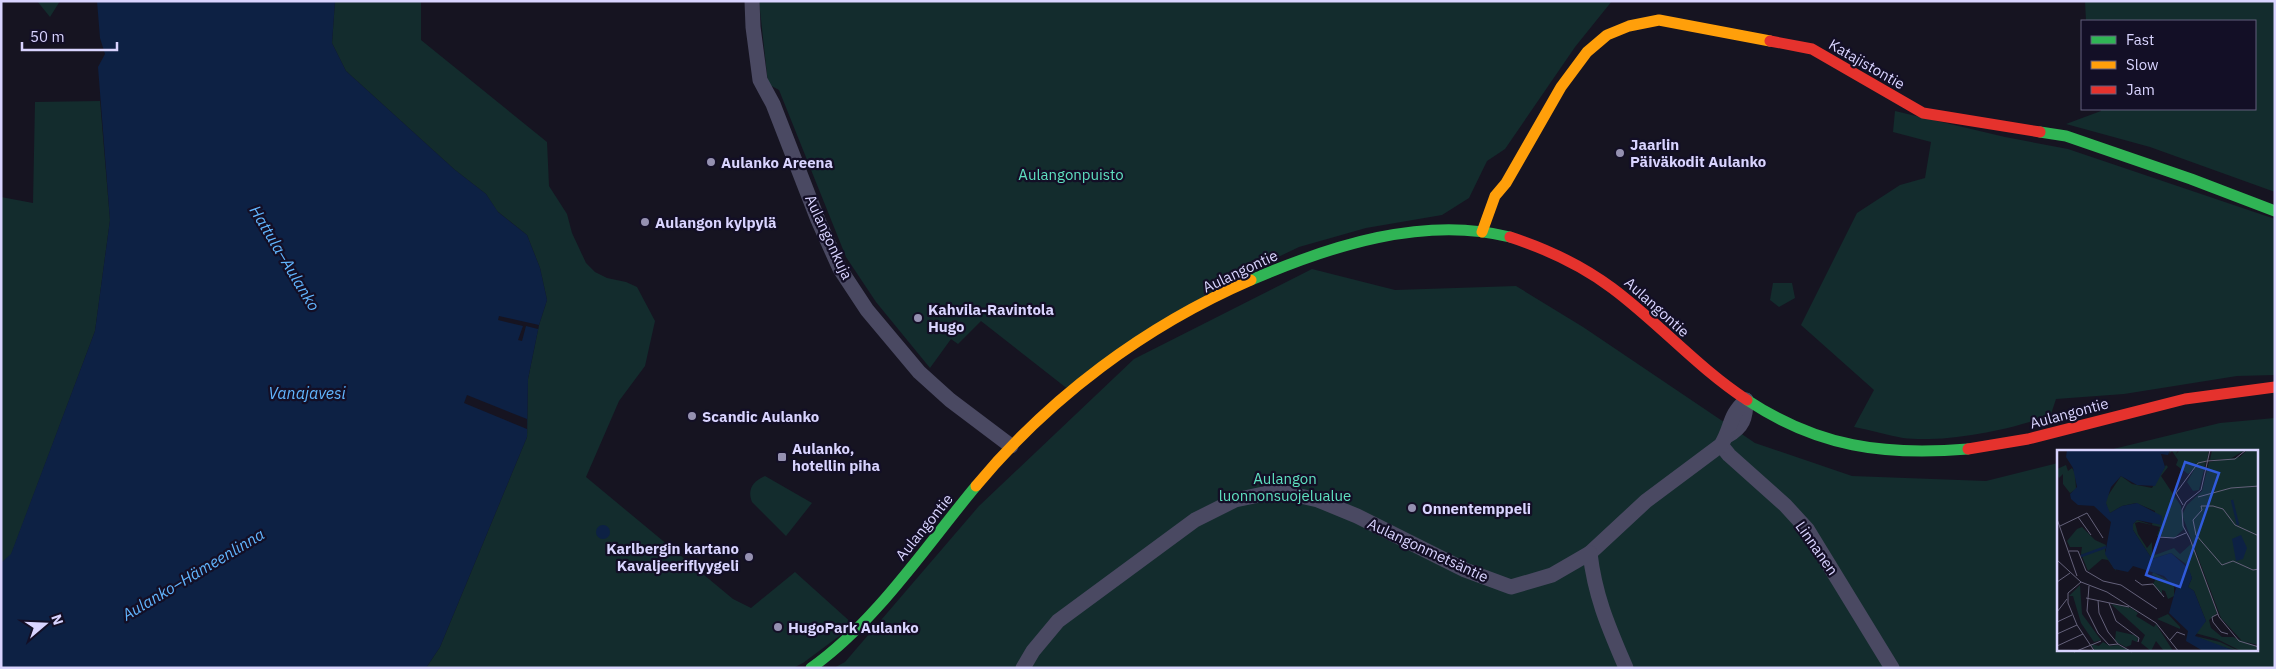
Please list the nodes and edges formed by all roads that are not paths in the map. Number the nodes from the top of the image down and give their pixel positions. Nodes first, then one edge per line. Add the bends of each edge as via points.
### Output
1 (752, 1) edge
2 (2275, 211) edge
3 (1482, 232) junction
4 (2275, 387) edge
5 (1746, 400) junction
6 (1767, 411) junction
7 (1800, 415) dead end
8 (1832, 428) dead end
9 (1724, 441) junction
10 (1011, 446) junction
11 (1868, 446) junction
12 (1590, 553) junction
13 (811, 668) edge
14 (1023, 668) edge
15 (1626, 668) edge
16 (1892, 668) edge

1 - 10 street, Aulangonkuja via 760,80 840,269 867,310 919,372
2 - 3 street, Katajistontie via 2066,136 1922,112 1812,49 1659,20 1642,21 1616,31 1602,39 1579,62 1495,196
3 - 5 street, Aulangontie via 1518,240 1558,255 1604,281 1695,362
3 - 10 street, Aulangontie via 1395,234 1323,251 1258,277 1166,325 1110,360 1070,390
4 - 11 street, Aulangontie via 2202,396 1988,447 1922,451
5 - 6 street, Aulangontie
5 - 9 street, Aulangonmetsäntie via 1742,425
6 - 7 street, Aulangontie
6 - 11 street, Aulangontie via 1810,433 1843,443
8 - 11 street, Aulangontie
9 - 12 street, Aulangonmetsäntie via 1646,500
9 - 16 street, Linnanen via 1729,455 1807,529
10 - 13 street, Aulangontie via 917,560 839,647
12 - 14 street, Aulangonmetsäntie via 1552,575 1511,587 1465,570 1357,516 1318,500 1278,491 1235,500 1195,520 1058,620
12 - 15 street via 1604,619

